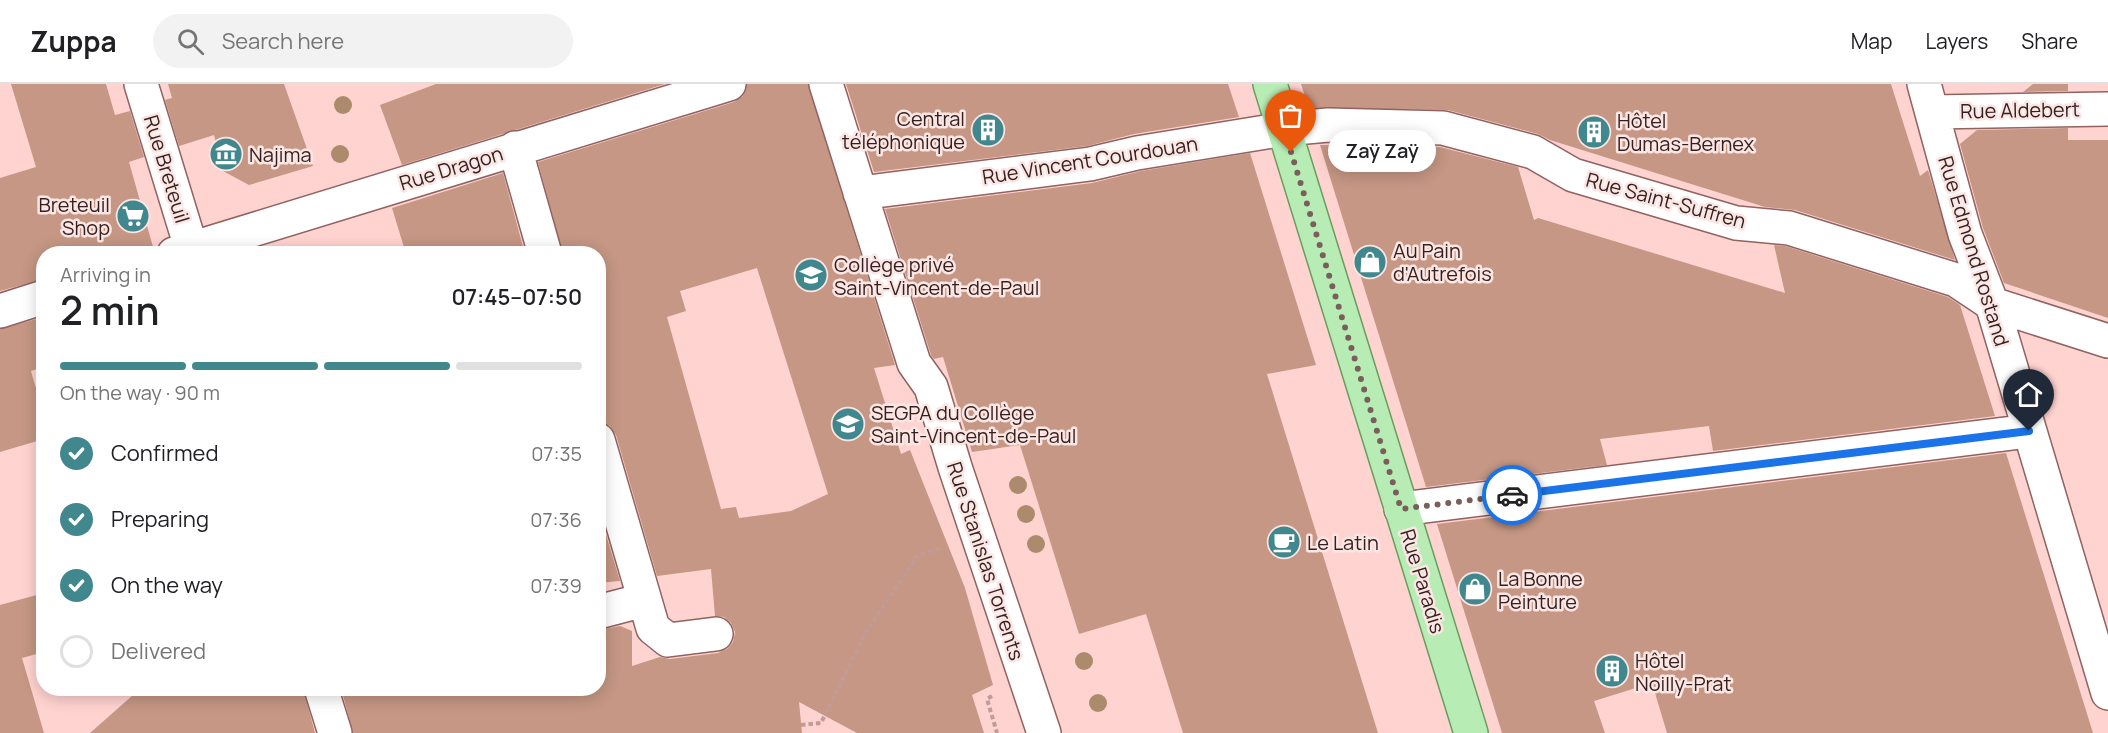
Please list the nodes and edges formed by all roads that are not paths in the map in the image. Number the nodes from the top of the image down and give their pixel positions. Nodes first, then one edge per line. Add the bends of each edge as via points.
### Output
1 (141, 84) edge
2 (729, 84) edge
3 (826, 84) edge
4 (1270, 84) edge
5 (1928, 98) edge
6 (2108, 109) edge
7 (1284, 129) junction
8 (515, 148) junction
9 (860, 193) junction
10 (184, 246) edge
11 (205, 246) edge
12 (543, 246) edge
13 (36, 300) edge
14 (1992, 304) junction
15 (0, 311) edge
16 (2108, 341) edge
17 (2029, 431) junction
18 (606, 468) edge
19 (1401, 509) junction
20 (644, 600) junction
21 (606, 610) edge
22 (716, 634) dead end
23 (2108, 693) edge
24 (323, 696) edge
25 (334, 733) edge
26 (1044, 733) edge
27 (1471, 733) edge

1 - 10 street, Rue Breteuil
2 - 8 street, Rue Dragon
3 - 9 street, Rue Stanislas Torrents
4 - 7 main road, Rue Paradis
5 - 6 street, Rue Aldebert
5 - 14 street, Rue Edmond Rostand via 1965,234
7 - 9 street, Rue Vincent Courdouan via 1090,164
7 - 14 street, Rue Saint-Suffren via 1328,125 1443,128 1533,152 1584,178 1736,223 1789,228 1956,280
7 - 19 main road, Rue Paradis
8 - 11 street, Rue Dragon
8 - 12 street
9 - 26 street, Rue Stanislas Torrents via 914,363 931,387
13 - 15 street
14 - 16 street, Rue Saint-Suffren
14 - 17 street, Rue Edmond Rostand
17 - 19 street
17 - 23 street, Rue Edmond Rostand
18 - 20 street
19 - 27 main road, Rue Paradis
20 - 21 street
20 - 22 street via 652,628 668,640
24 - 25 street

